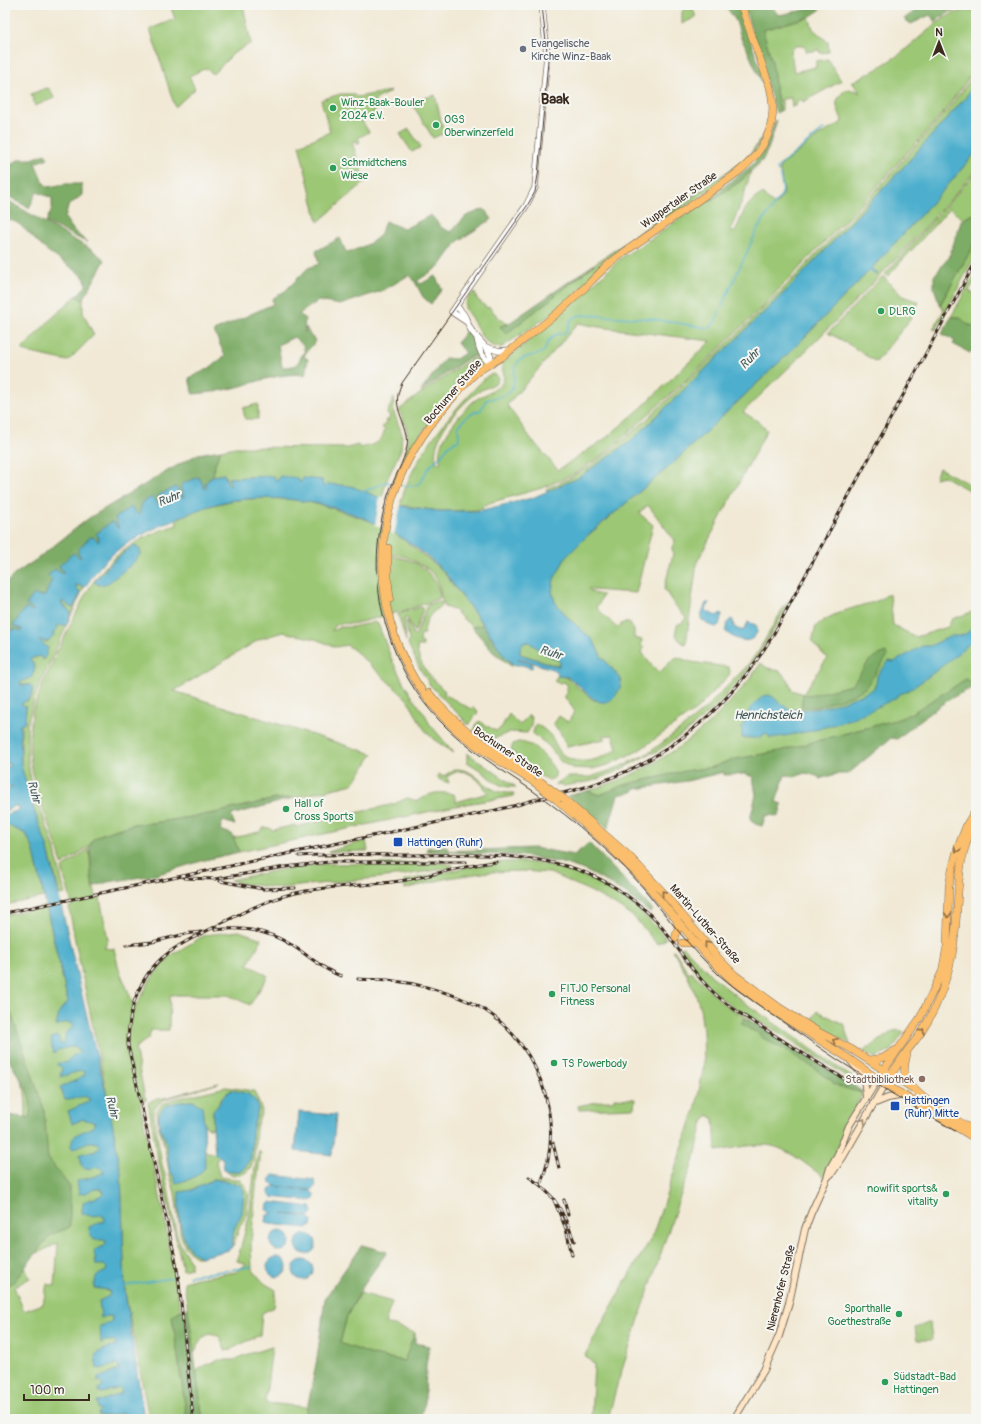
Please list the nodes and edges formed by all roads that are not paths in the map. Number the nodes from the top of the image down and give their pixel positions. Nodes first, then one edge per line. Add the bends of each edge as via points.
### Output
1 (542, 5) edge
2 (741, 5) edge
3 (456, 306) junction
4 (467, 322) junction
5 (477, 338) junction
6 (486, 346) junction
7 (511, 350) junction
8 (492, 364) junction
9 (563, 802) junction
10 (975, 810) edge
11 (975, 823) edge
12 (951, 873) junction
13 (958, 877) junction
14 (677, 919) junction
15 (692, 926) junction
16 (692, 936) junction
17 (675, 939) dead end
18 (682, 944) dead end
19 (699, 945) junction
20 (933, 1005) junction
21 (898, 1050) junction
22 (907, 1051) junction
23 (848, 1058) junction
24 (869, 1060) junction
25 (884, 1070) junction
26 (891, 1075) junction
27 (878, 1079) junction
28 (885, 1084) junction
29 (914, 1089) junction
30 (905, 1095) junction
31 (866, 1098) junction
32 (873, 1104) junction
33 (976, 1132) edge
34 (976, 1139) edge
35 (827, 1178) junction
36 (734, 1419) edge

1 - 3 street, Bochumer Straße via 547,55 535,188 526,206
2 - 7 main road, Wuppertaler Straße via 773,101 771,126 759,152 738,172 609,265 568,304
3 - 4 street, Bochumer Straße via 466,317
3 - 4 street, Bochumer Straße via 452,312
4 - 5 street, Bochumer Straße
5 - 6 street, Bochumer Straße
5 - 8 street, Bochumer Straße via 486,361
6 - 7 street, Bochumer Straße via 499,351
6 - 8 street, Bochumer Straße
7 - 8 main road, Wuppertaler Straße
8 - 9 main road, Bochumer Straße, bridge via 438,422 405,471 394,508 388,548 392,621 425,688 463,732
9 - 14 main road, Martin-Luther-Straße via 642,878
15 -> 9 main road, Martin-Luther-Straße via 623,850
10 - 11 main road
10 -> 12 main road via 967,824
11 - 13 main road
12 - 13 main road
12 -> 20 main road via 947,946
13 - 20 main road via 952,954 947,976
14 - 16 main road, Martin-Luther-Straße
14 - 17 main road
15 - 16 main road
24 -> 15 main road, Martin-Luther-Straße via 817,1031 756,991 720,960
16 - 19 main road, Martin-Luther-Straße
18 - 19 main road
19 - 23 main road, Martin-Luther-Straße via 714,964 745,991
20 - 21 main road
22 -> 20 main road via 922,1032
21 - 24 main road via 883,1058
21 - 25 main road
22 - 26 main road
22 - 29 main road, Martin-Luther-Straße via 904,1071
23 - 27 main road, Martin-Luther-Straße
23 - 31 main road, Martin-Luther-Straße via 864,1077
24 - 25 main road, Martin-Luther-Straße
25 - 26 main road, Martin-Luther-Straße
25 - 27 main road
26 - 28 main road
26 - 29 main road, Martin-Luther-Straße
27 - 28 main road, Martin-Luther-Straße
27 - 31 main road, Nierenhofer Straße
28 - 30 main road, Martin-Luther-Straße
28 - 32 main road, Nierenhofer Straße
29 - 33 main road, Martin-Luther-Straße
30 - 32 main road
30 - 34 main road, Martin-Luther-Straße
31 - 35 main road, Nierenhofer Straße via 849,1126
35 -> 32 main road, Nierenhofer Straße via 843,1157
35 - 36 main road, Nierenhofer Straße via 805,1229 788,1308 779,1336 764,1370

